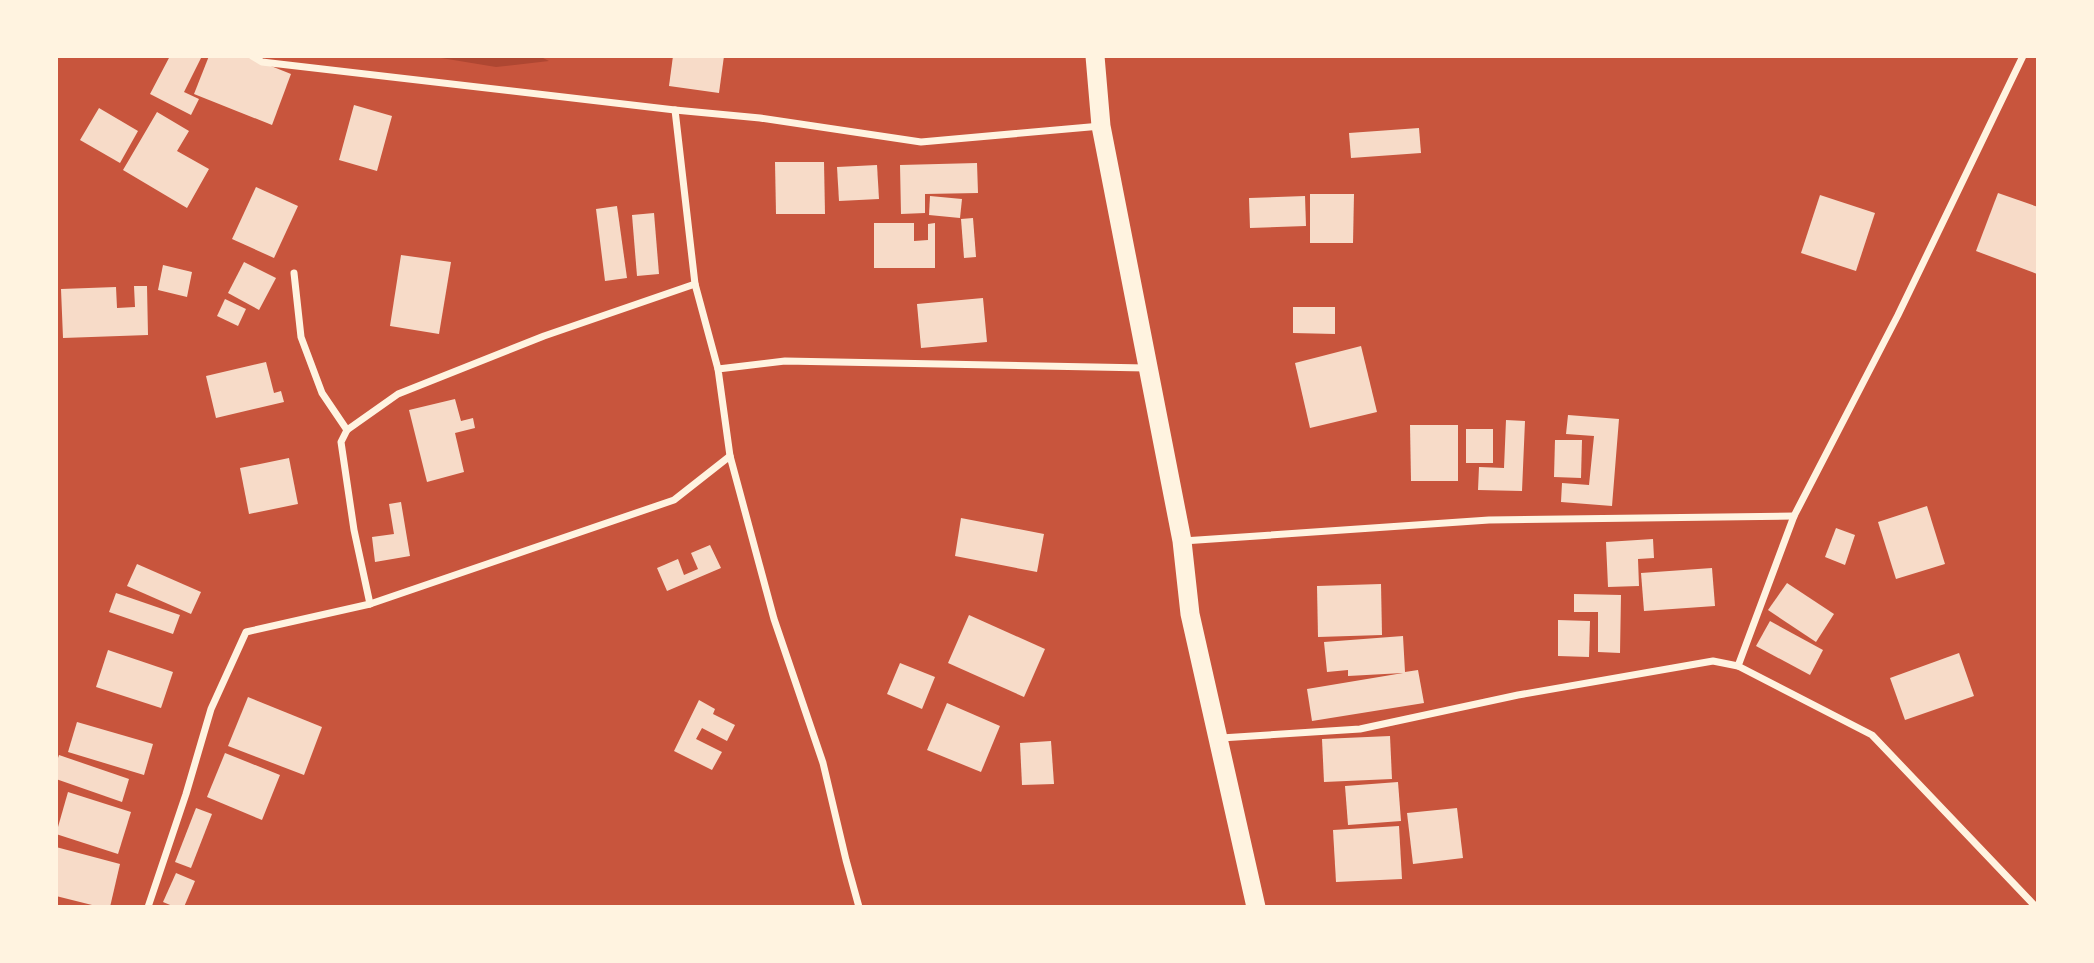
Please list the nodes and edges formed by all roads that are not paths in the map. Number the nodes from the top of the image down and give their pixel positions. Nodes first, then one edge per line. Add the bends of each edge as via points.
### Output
1 (252, 56) edge
2 (1095, 56) edge
3 (2023, 56) edge
4 (675, 110) junction
5 (1101, 126) junction
6 (294, 273) dead end
7 (695, 284) junction
8 (1150, 368) junction
9 (718, 369) junction
10 (347, 430) junction
11 (730, 456) junction
12 (1794, 516) junction
13 (1182, 541) junction
14 (370, 604) junction
15 (1738, 666) junction
16 (1216, 739) junction
17 (148, 907) edge
18 (859, 907) edge
19 (1256, 907) edge
20 (2036, 907) edge

1 - 4 street via 262,62
2 - 5 highway
3 - 12 street via 1898,315
4 - 5 street via 921,142
4 - 7 street
5 - 8 highway
6 - 10 street via 301,337 322,393
7 - 9 street
7 - 10 street via 544,336 398,394
8 - 9 street via 785,361
8 - 13 highway
9 - 11 street
10 - 14 street via 341,442
11 - 14 street via 674,499
11 - 18 street via 774,619 824,763
12 - 13 street via 1489,520
12 - 15 street
13 - 16 highway via 1190,614
14 - 17 street via 246,632 211,709
15 - 16 street via 1700,664 1518,695 1360,729
15 - 20 street via 1872,735
16 - 19 highway

